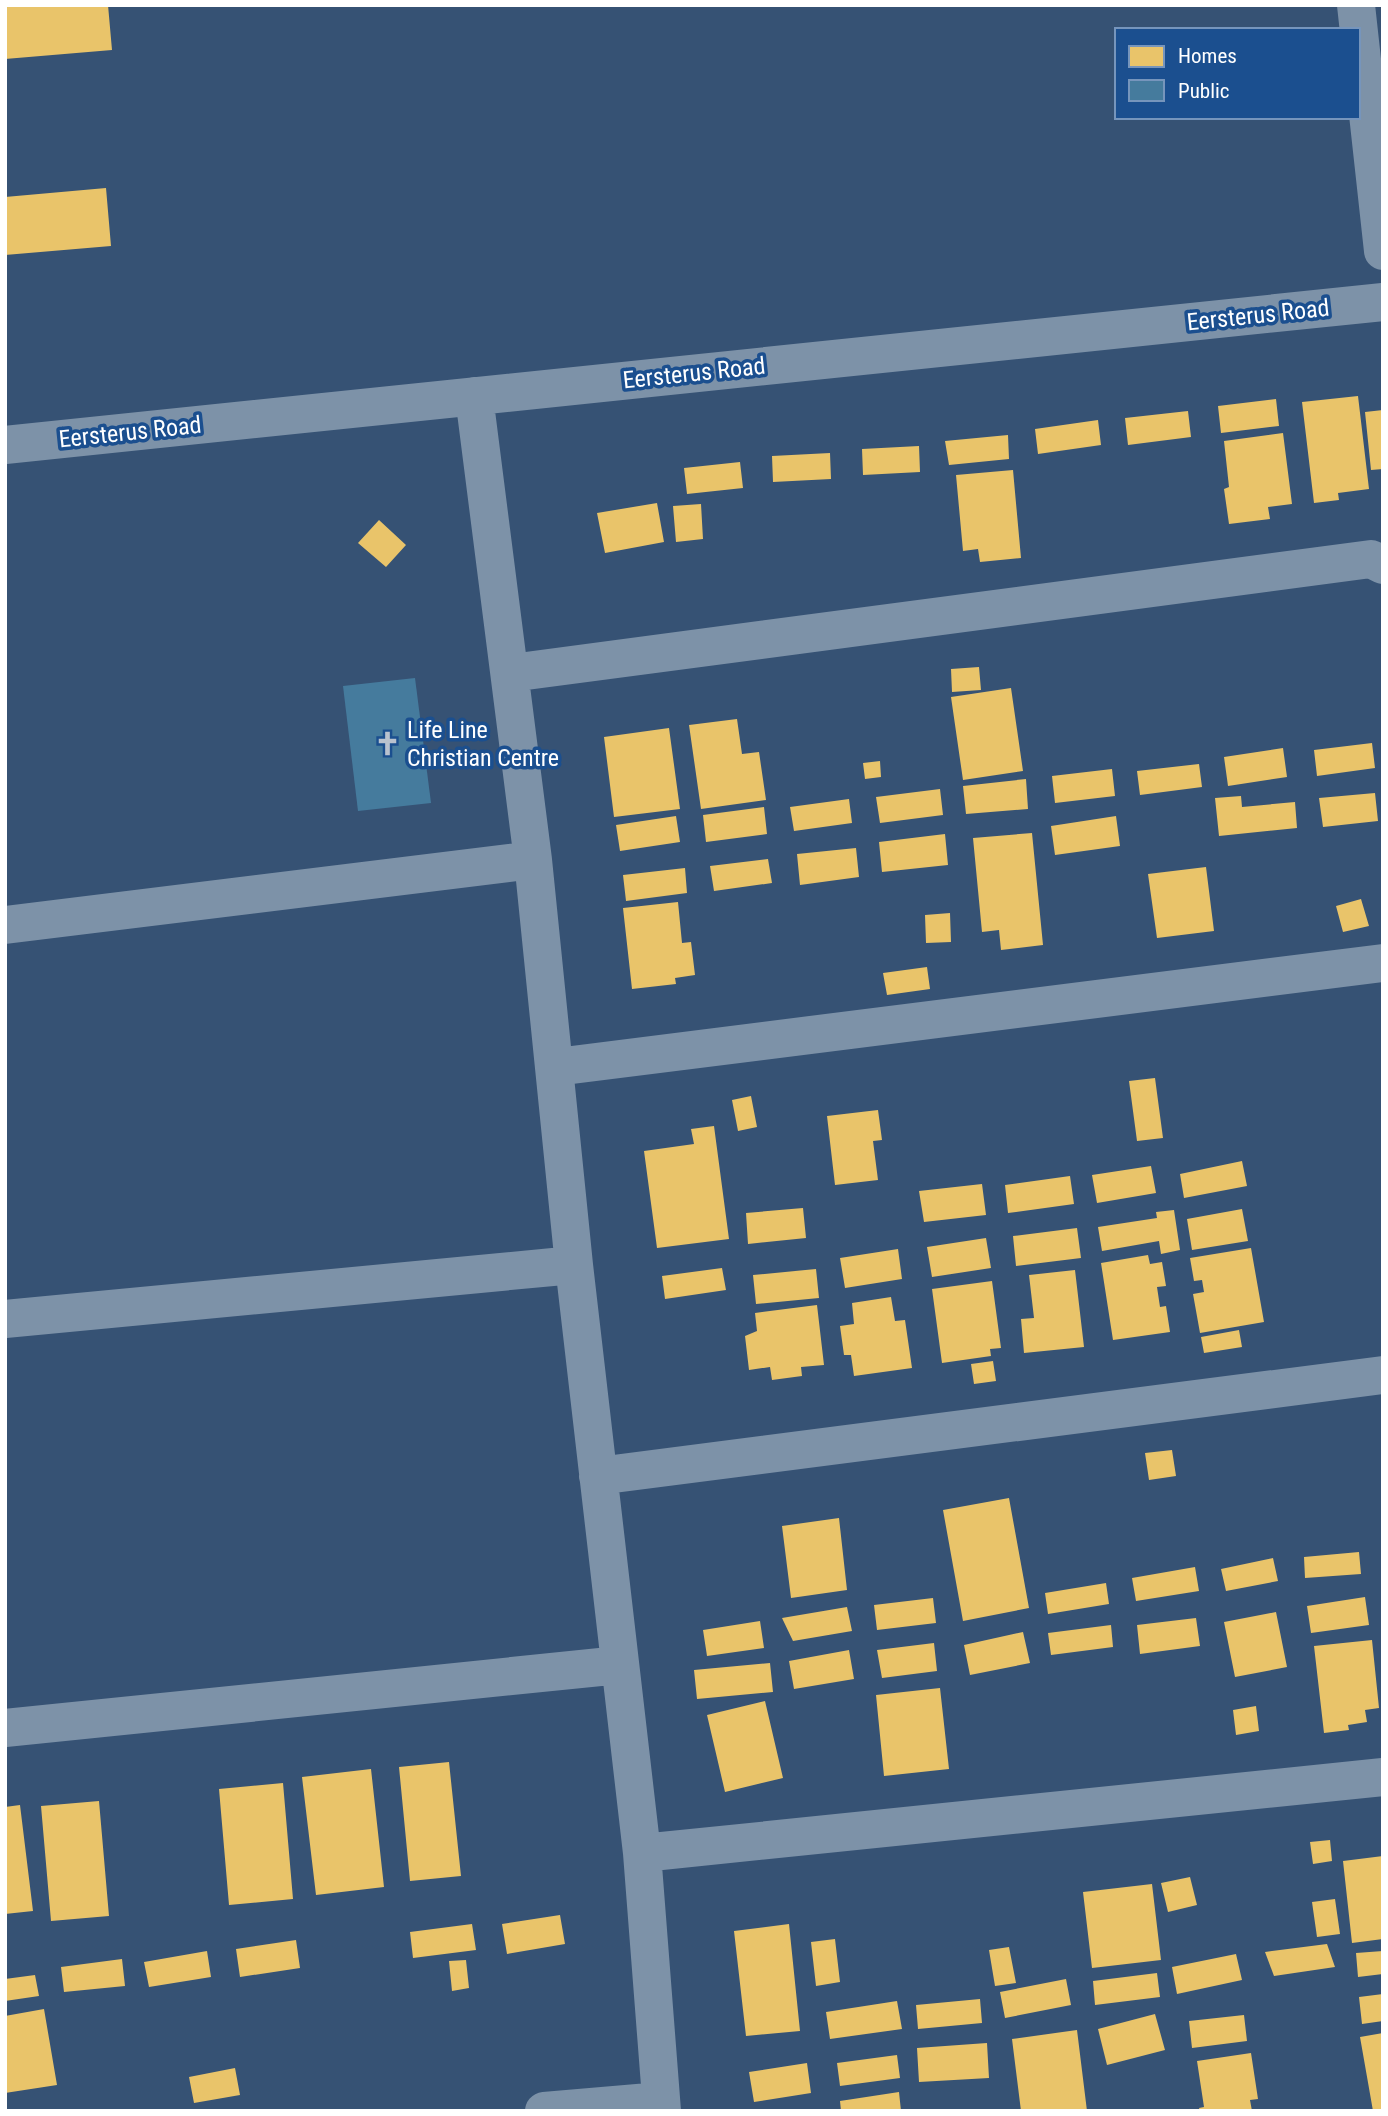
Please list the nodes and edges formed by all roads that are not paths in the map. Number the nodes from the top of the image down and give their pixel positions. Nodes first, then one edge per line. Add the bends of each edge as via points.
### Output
1 (1356, 5) edge
2 (1359, 28) edge
3 (1360, 41) edge
4 (1383, 251) edge
5 (1383, 302) edge
6 (474, 396) junction
7 (5, 445) edge
8 (1383, 565) edge
9 (511, 673) junction
10 (533, 860) junction
11 (5, 925) edge
12 (1383, 963) edge
13 (556, 1067) junction
14 (574, 1265) junction
15 (5, 1319) edge
16 (1383, 1375) edge
17 (598, 1476) junction
18 (620, 1665) junction
19 (5, 1728) edge
20 (1383, 1777) edge
21 (642, 1853) junction
22 (662, 2106) edge
23 (544, 2111) edge

1 - 2 street
3 - 4 street
5 - 6 street, Eersterus Road
6 - 7 street, Eersterus Road
6 - 9 street
8 - 9 street via 1371,559
9 - 10 street
10 - 11 street
10 - 13 street
12 - 13 street
13 - 14 street
14 - 15 street
14 - 17 street
16 - 17 street
17 - 18 street
18 - 19 street
18 - 21 street
20 - 21 street
21 - 22 street
22 - 23 street

